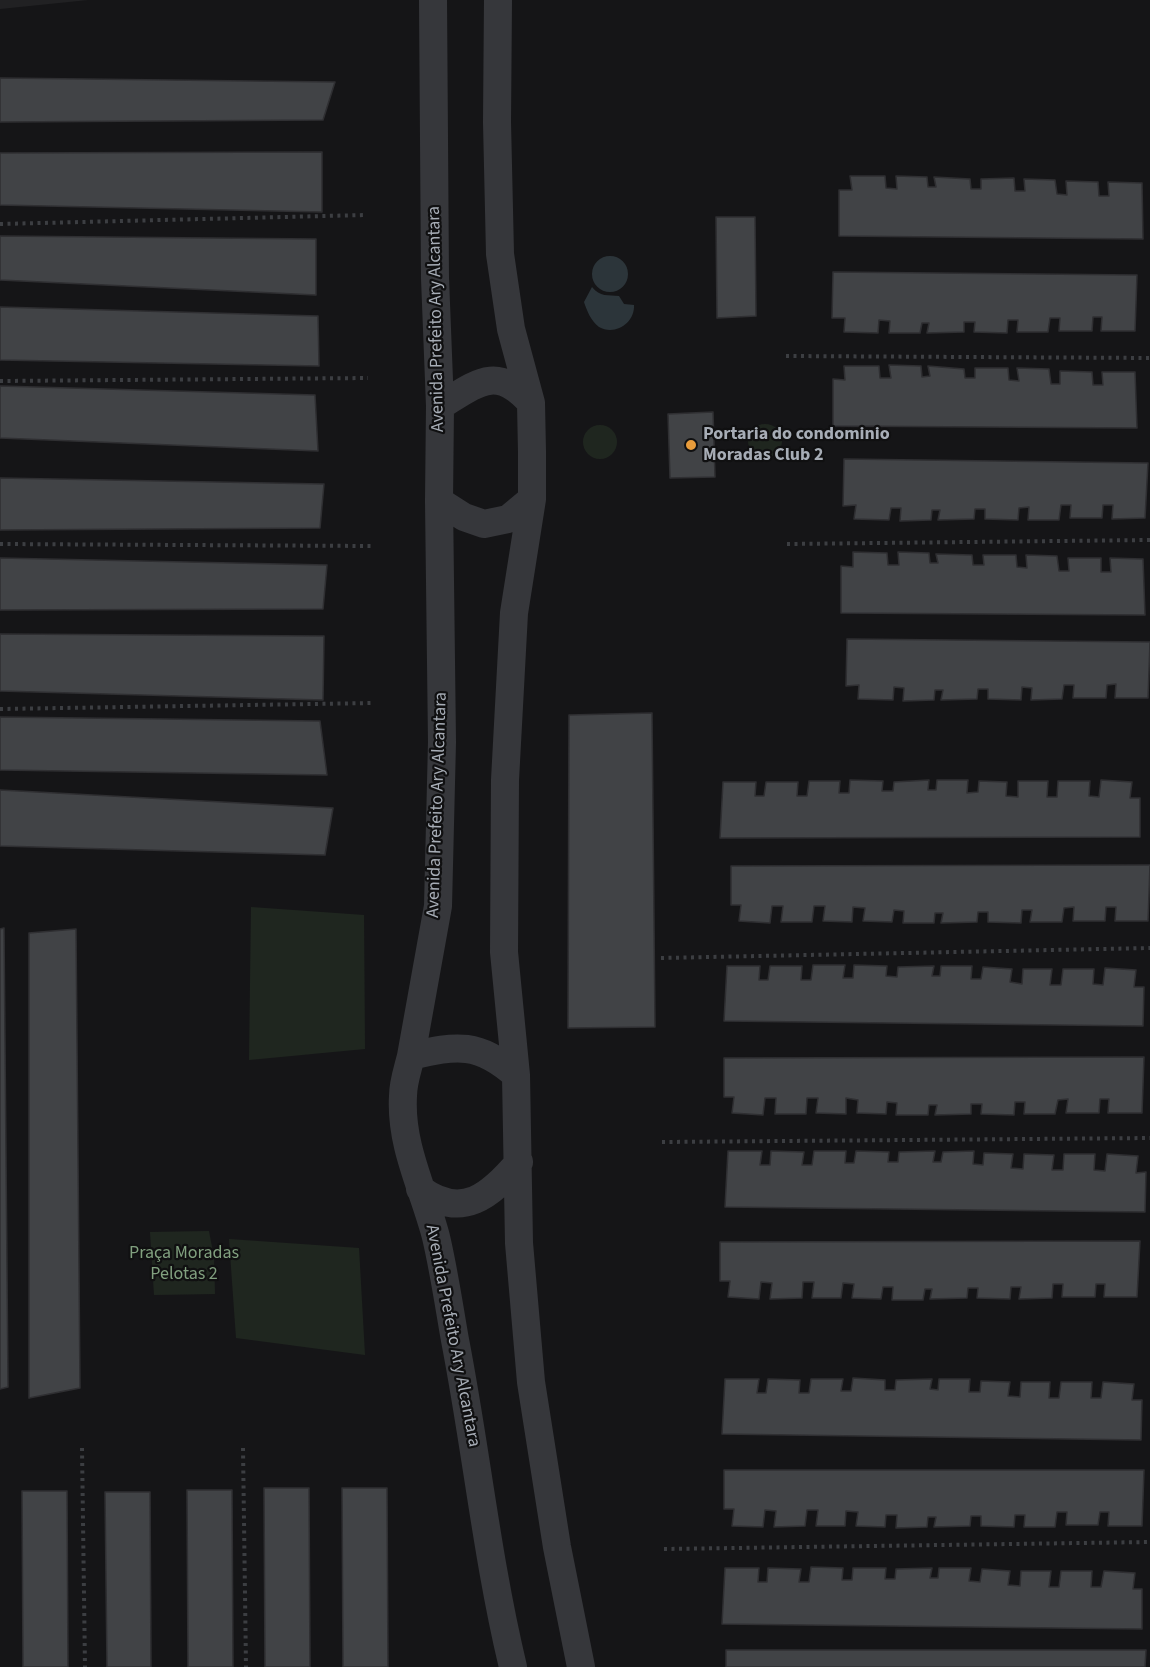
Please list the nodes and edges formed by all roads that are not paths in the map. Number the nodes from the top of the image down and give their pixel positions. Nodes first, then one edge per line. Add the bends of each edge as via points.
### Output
1 (433, 0) edge
2 (498, 0) edge
3 (531, 403) junction
4 (440, 406) junction
5 (532, 499) junction
6 (439, 501) junction
7 (411, 1056) junction
8 (516, 1075) junction
9 (519, 1162) junction
10 (420, 1189) junction
11 (513, 1667) edge
12 (581, 1667) edge

1 - 4 street, Avenida Prefeito Ary Alcantara
2 - 3 street via 500,254 511,329
3 - 4 street via 519,389 503,381 482,381
3 - 5 street
4 - 6 street, Avenida Prefeito Ary Alcantara
5 - 6 street via 508,519 484,524
5 - 8 street via 514,614 505,780 504,952
6 - 7 street, Avenida Prefeito Ary Alcantara via 442,742 438,906
7 - 8 street via 442,1048 481,1052 500,1060
7 - 10 street, Avenida Prefeito Ary Alcantara via 403,1095 403,1120
8 - 9 street
9 - 10 street via 489,1193 470,1202 442,1202
9 - 12 street via 519,1243 531,1382
10 - 11 street, Avenida Prefeito Ary Alcantara via 438,1247

